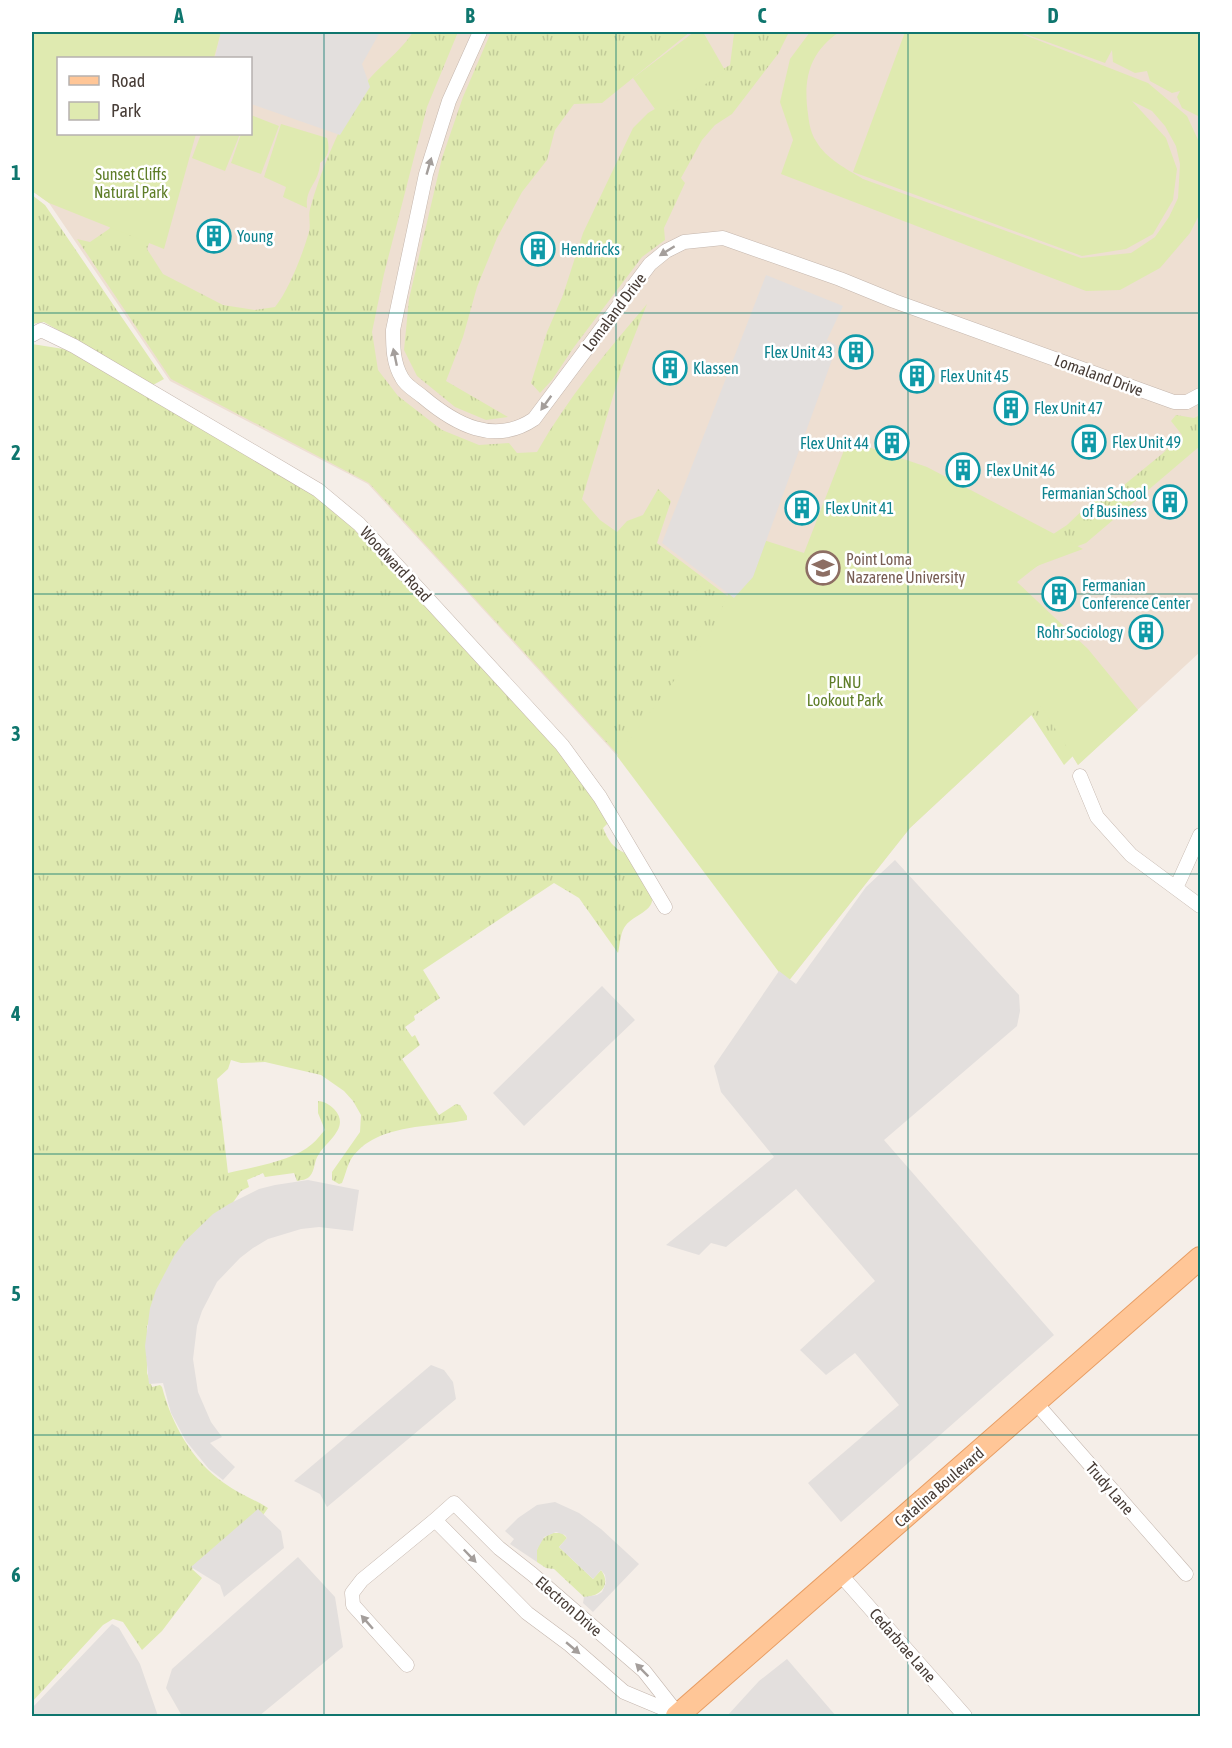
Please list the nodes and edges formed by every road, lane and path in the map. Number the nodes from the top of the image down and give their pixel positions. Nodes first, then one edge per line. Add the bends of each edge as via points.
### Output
1 (480, 32) edge
2 (32, 335) edge
3 (1200, 395) edge
4 (1080, 776) dead end
5 (1200, 835) edge
6 (1176, 888) junction
7 (1200, 906) edge
8 (665, 907) dead end
9 (1200, 1258) edge
10 (1035, 1402) junction
11 (435, 1520) junction
12 (840, 1574) junction
13 (1186, 1574) dead end
14 (407, 1665) dead end
15 (679, 1716) edge
16 (965, 1716) edge

3 -> 1 street, Lomaland Drive via 1187,402 1174,402 723,238 684,242 650,264 534,419 520,428 499,432 464,426 403,381 393,356 393,330 426,174 449,100
2 - 8 street, Woodward Road via 41,330 74,346 318,490 359,524 562,745 600,796
4 - 6 street via 1097,817 1131,855
5 - 6 street
6 - 7 street
9 - 10 main road, Catalina Boulevard
10 - 12 main road, Catalina Boulevard
10 - 13 street, Trudy Lane
14 -> 11 street via 353,1605 352,1593 362,1580
11 -> 15 street, Electron Drive via 527,1613 624,1692
15 -> 11 street, Electron Drive via 644,1671 499,1548 454,1503
12 - 15 main road, Catalina Boulevard
12 - 16 street, Cedarbrae Lane

